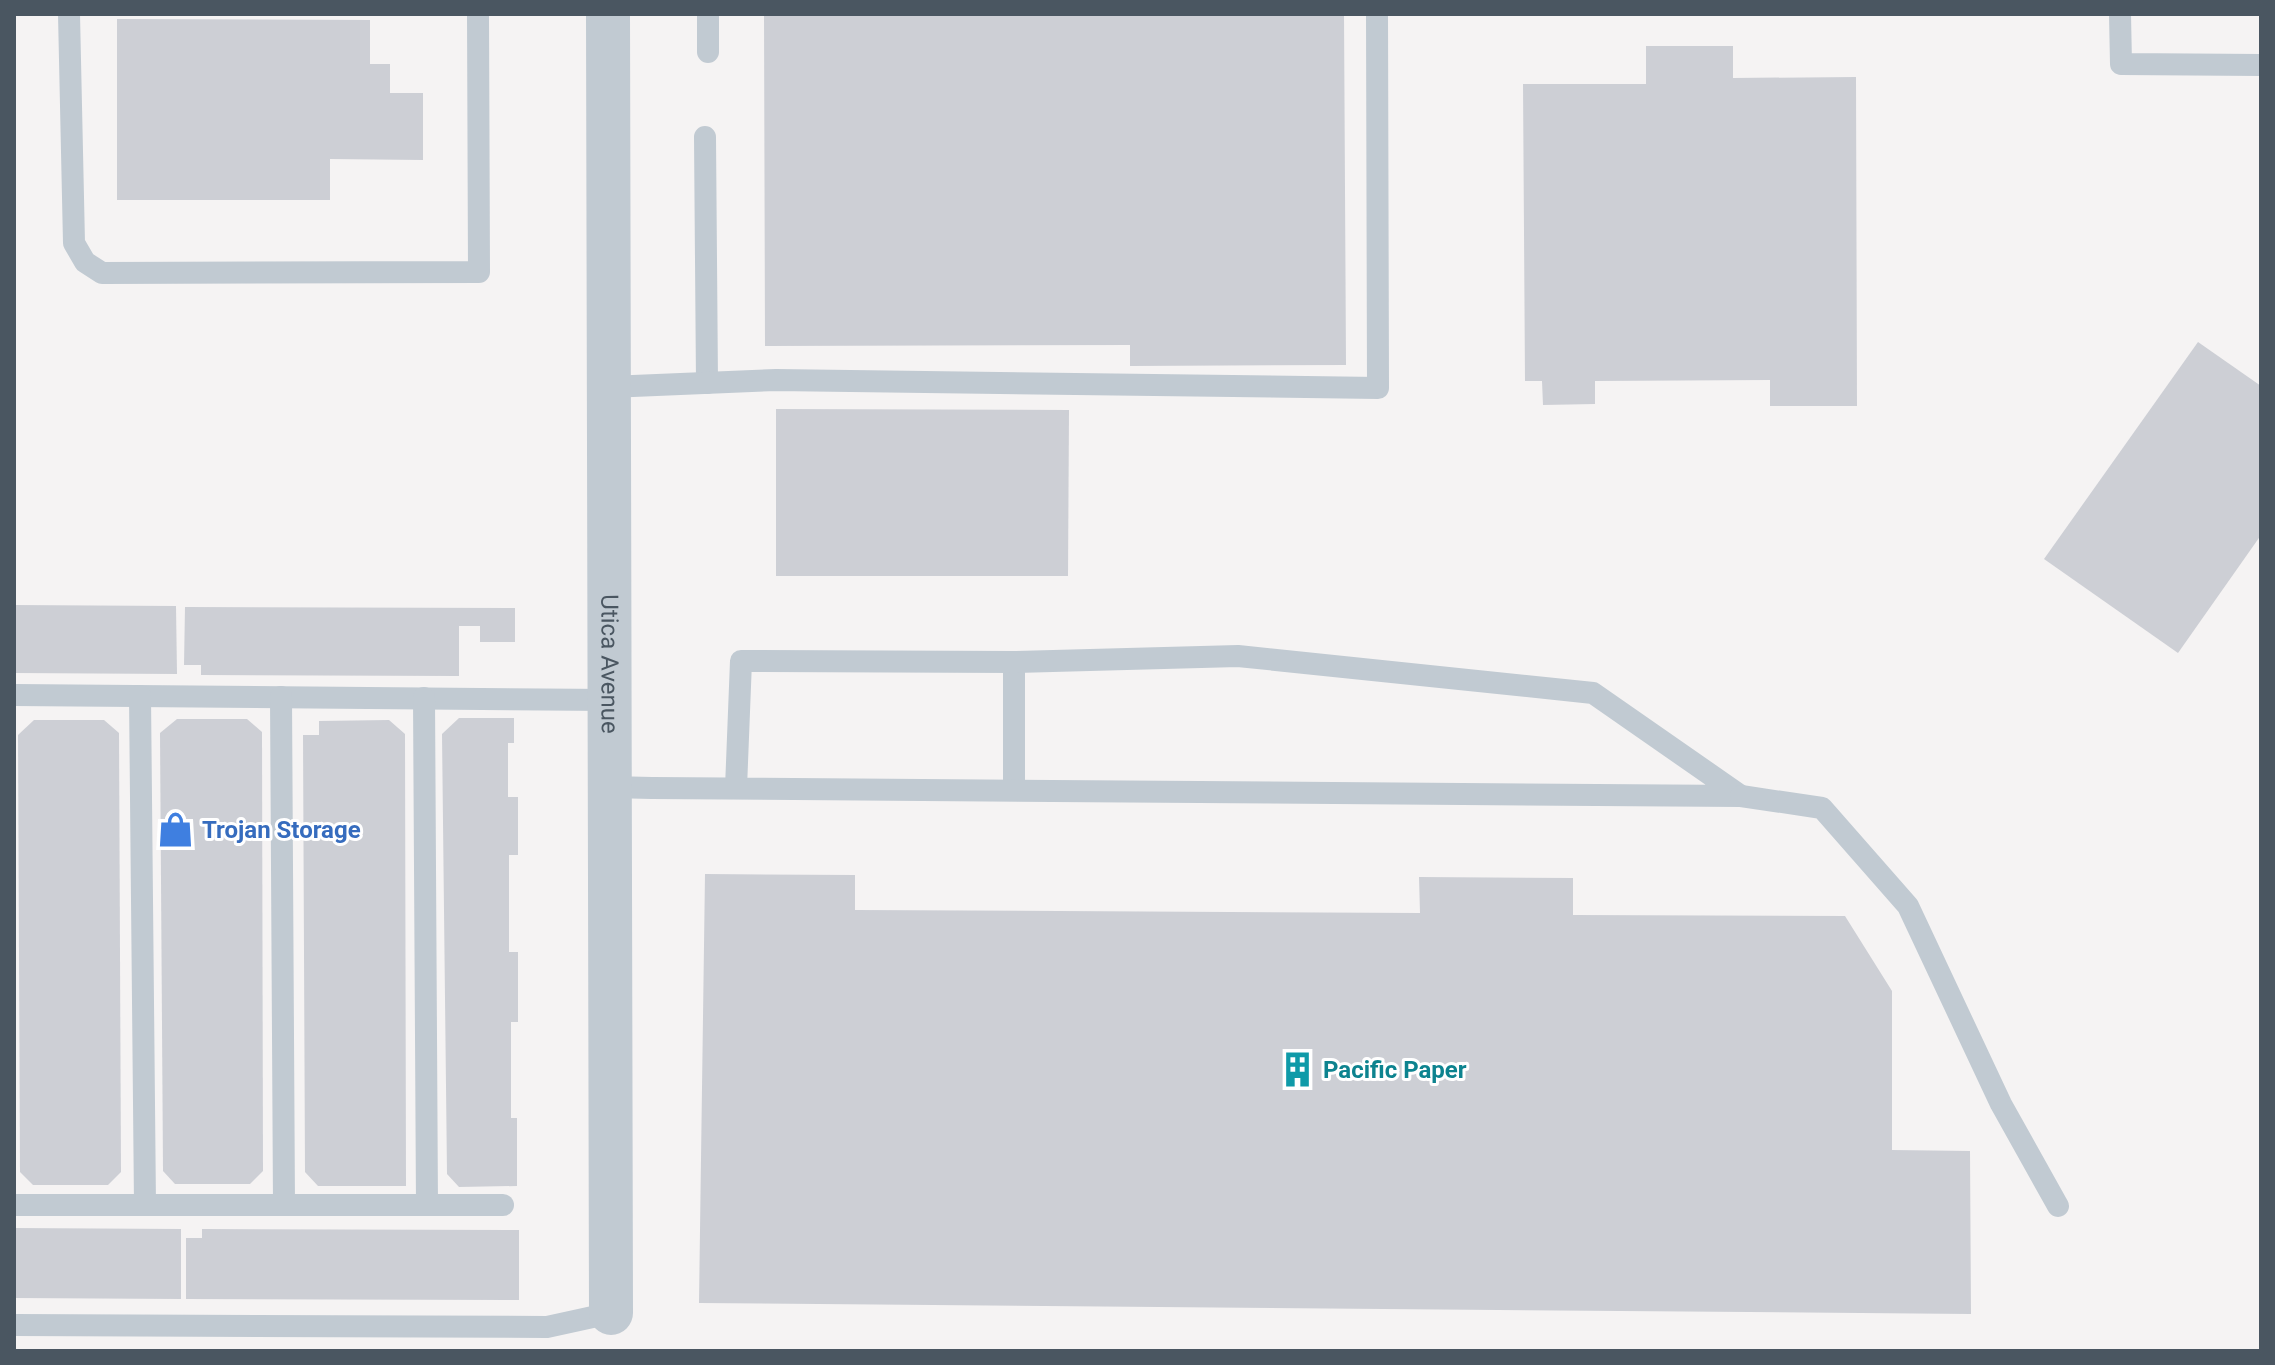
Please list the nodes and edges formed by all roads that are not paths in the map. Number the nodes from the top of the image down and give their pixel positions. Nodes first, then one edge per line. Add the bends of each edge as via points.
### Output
1 (69, 14) edge
2 (478, 14) edge
3 (608, 14) edge
4 (708, 14) edge
5 (1377, 14) edge
6 (2120, 14) edge
7 (708, 52) dead end
8 (2261, 65) edge
9 (705, 137) dead end
10 (707, 383) junction
11 (609, 387) junction
12 (1014, 662) junction
13 (14, 695) edge
14 (140, 696) junction
15 (281, 697) junction
16 (424, 698) junction
17 (610, 700) junction
18 (610, 787) junction
19 (736, 788) junction
20 (1014, 790) junction
21 (1741, 796) junction
22 (14, 1205) edge
23 (145, 1205) junction
24 (284, 1205) junction
25 (427, 1205) junction
26 (503, 1205) dead end
27 (2058, 1206) dead end
28 (611, 1313) joint
29 (14, 1325) edge

1 - 2 lane via 74,243 85,262 102,273 145,273 479,272
3 - 11 street, Utica Avenue
4 - 7 lane
5 - 10 lane via 1378,388
6 - 8 lane via 2121,64
9 - 10 lane
10 - 11 lane
11 - 17 street, Utica Avenue
12 - 19 lane via 741,661
12 - 20 lane
12 - 21 lane via 1238,656 1593,693
13 - 14 lane
14 - 15 lane
14 - 23 lane
15 - 16 lane
15 - 24 lane
16 - 17 lane
16 - 25 lane
17 - 18 street, Utica Avenue
18 - 19 lane
18 - 28 street, Utica Avenue
19 - 20 lane
20 - 21 lane
21 - 27 lane via 1822,808 1908,906 2001,1104
22 - 23 lane
23 - 24 lane
24 - 25 lane
25 - 26 lane
28 - 29 lane via 547,1327

